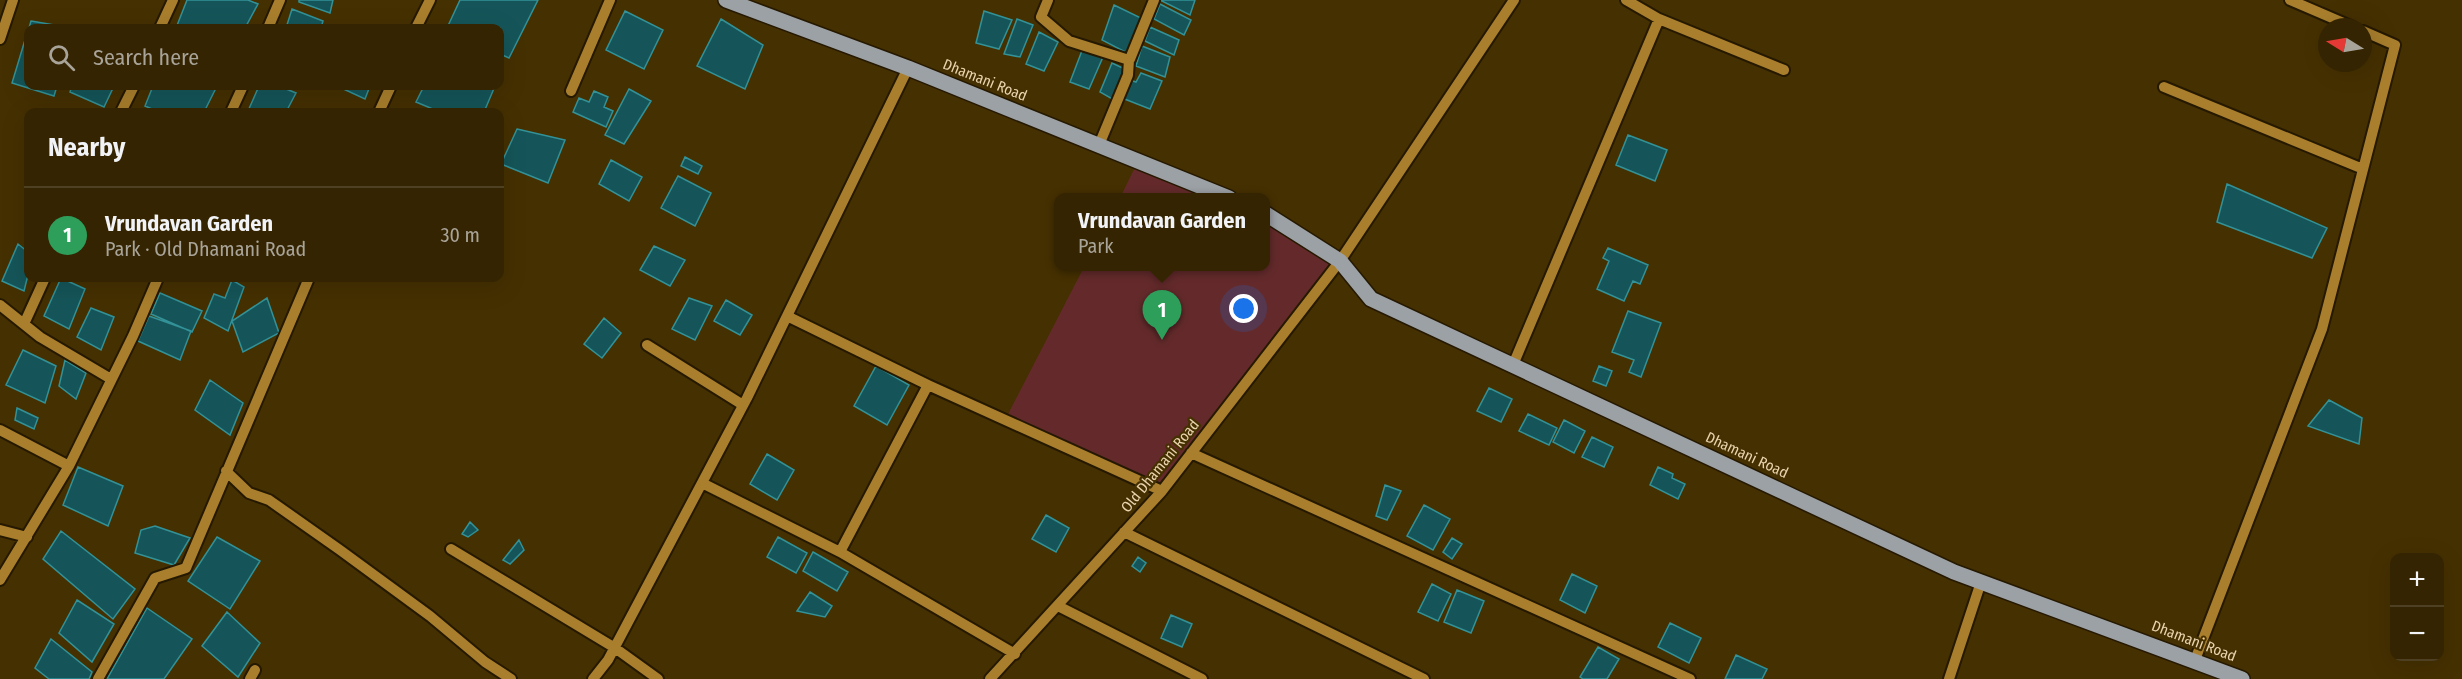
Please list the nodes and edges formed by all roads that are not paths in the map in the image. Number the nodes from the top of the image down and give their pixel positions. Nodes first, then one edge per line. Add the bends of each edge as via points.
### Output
1 (13, 0) edge
2 (173, 0) edge
3 (280, 0) edge
4 (430, 0) edge
5 (610, 0) edge
6 (726, 0) edge
7 (1048, 0) edge
8 (1154, 0) edge
9 (1514, 0) edge
10 (1626, 0) edge
11 (2290, 0) edge
12 (2333, 18) edge
13 (1659, 19) junction
14 (162, 24) edge
15 (270, 24) edge
16 (418, 24) edge
17 (2372, 35) edge
18 (0, 39) edge
19 (1130, 59) dead end
20 (908, 68) junction
21 (1784, 70) dead end
22 (2164, 87) dead end
23 (132, 90) edge
24 (241, 90) edge
25 (389, 90) edge
26 (571, 91) dead end
27 (123, 108) edge
28 (233, 108) edge
29 (381, 108) edge
30 (1099, 145) junction
31 (2363, 169) junction
32 (1216, 193) edge
33 (1270, 217) edge
34 (1340, 261) junction
35 (43, 282) edge
36 (156, 282) edge
37 (307, 282) edge
38 (0, 305) edge
39 (787, 316) junction
40 (24, 324) junction
41 (647, 345) dead end
42 (1513, 365) junction
43 (111, 379) junction
44 (928, 385) junction
45 (743, 405) junction
46 (0, 430) edge
47 (1191, 453) junction
48 (69, 466) junction
49 (226, 471) junction
50 (702, 483) junction
51 (1162, 491) junction
52 (0, 530) edge
53 (1124, 532) junction
54 (27, 537) junction
55 (451, 549) dead end
56 (840, 552) junction
57 (0, 580) edge
58 (1981, 582) junction
59 (1058, 606) junction
60 (615, 648) junction
61 (1015, 654) junction
62 (2195, 660) junction
63 (98, 679) edge
64 (511, 679) edge
65 (593, 679) edge
66 (658, 679) edge
67 (990, 679) edge
68 (1202, 679) edge
69 (1424, 679) edge
70 (1690, 679) edge
71 (1949, 679) edge
72 (2242, 679) edge

1 - 18 street
2 - 14 street
3 - 15 street
4 - 16 street
5 - 26 street
6 - 20 main road, Dhamani Road
7 - 30 street via 1041,17 1069,41 1129,60 1128,75
8 - 19 street
9 - 34 street, Old Dhamani Road
10 - 13 street
11 - 12 street
13 - 21 street
13 - 42 street
17 - 31 street via 2395,45
20 - 30 main road, Dhamani Road
20 - 39 street
22 - 31 street
23 - 27 street
24 - 28 street
25 - 29 street
30 - 32 main road, Dhamani Road
31 - 62 street via 2322,329
33 - 34 main road, Dhamani Road
34 - 42 main road, Dhamani Road via 1371,298
34 - 47 street, Old Dhamani Road
35 - 40 street
36 - 43 street
37 - 49 street
38 - 40 street
39 - 44 street
39 - 45 street
40 - 43 street
41 - 45 street
42 - 58 main road, Dhamani Road
43 - 48 street
44 - 51 street
44 - 56 street
45 - 50 street
46 - 48 street
47 - 51 street, Old Dhamani Road
47 - 70 street
48 - 54 street
49 - 63 street via 186,568 155,578
49 - 64 street via 249,493 269,500 340,550
50 - 56 street
50 - 60 street
51 - 53 street, Old Dhamani Road
52 - 54 street
53 - 59 street, Old Dhamani Road
53 - 69 street
54 - 57 street
55 - 60 street
56 - 61 street
58 - 62 main road, Dhamani Road
58 - 71 street
59 - 61 street, Old Dhamani Road
59 - 68 street
60 - 65 street
60 - 66 street
61 - 67 street, Old Dhamani Road
62 - 72 main road, Dhamani Road

